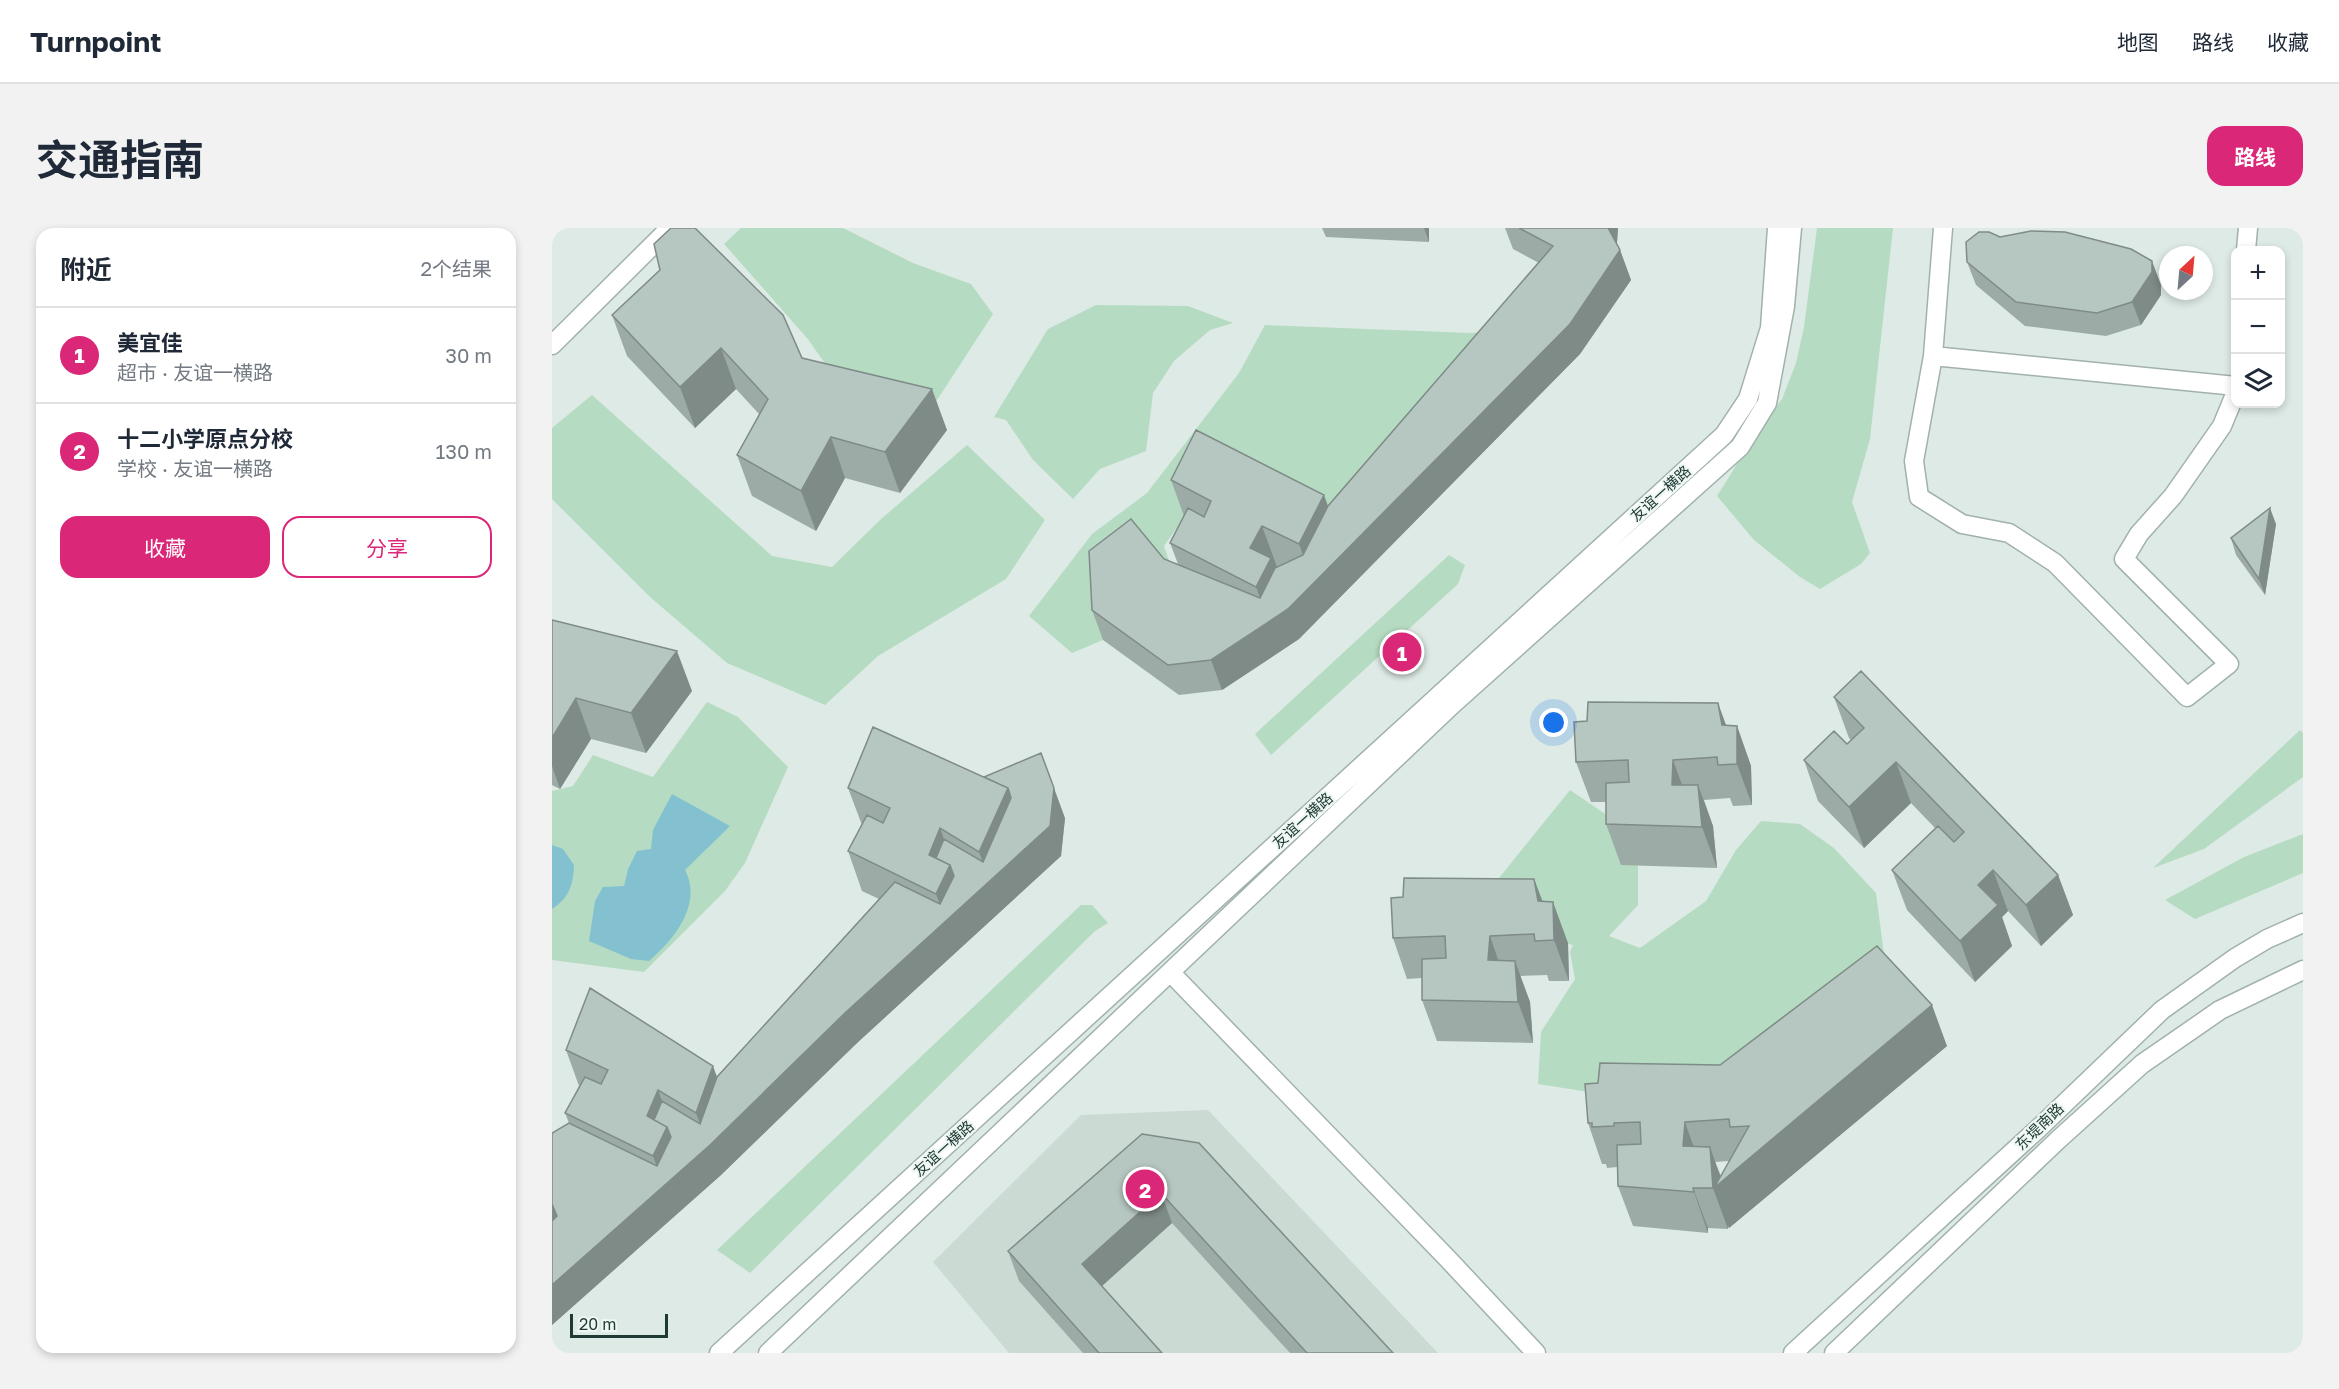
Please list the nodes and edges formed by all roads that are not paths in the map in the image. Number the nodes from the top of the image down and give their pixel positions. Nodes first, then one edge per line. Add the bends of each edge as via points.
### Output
1 (670, 228) edge
2 (1777, 228) edge
3 (1792, 228) edge
4 (1943, 228) edge
5 (2248, 228) edge
6 (2246, 246) edge
7 (552, 345) edge
8 (1933, 356) junction
9 (2231, 386) edge
10 (2231, 402) edge
11 (2303, 923) edge
12 (2303, 970) edge
13 (1170, 972) junction
14 (719, 1353) edge
15 (768, 1353) edge
16 (1536, 1353) edge
17 (1793, 1353) edge
18 (1834, 1353) edge

1 - 7 street
2 - 14 street, 友谊一横路 via 1770,328 1748,399 1724,435
3 - 13 street, 友谊一横路 via 1785,306 1767,403 1740,447 1452,704
4 - 8 street
5 - 6 street
8 - 9 street
8 - 10 street via 1914,461 1919,497 1962,524 2009,533 2055,562 2187,697 2229,664 2124,559 2222,426
11 - 17 street, 东堤南路 via 2235,958 2162,1010
12 - 18 street, 东堤南路 via 2220,1010 2142,1064
13 - 15 street, 友谊一横路
13 - 16 street

